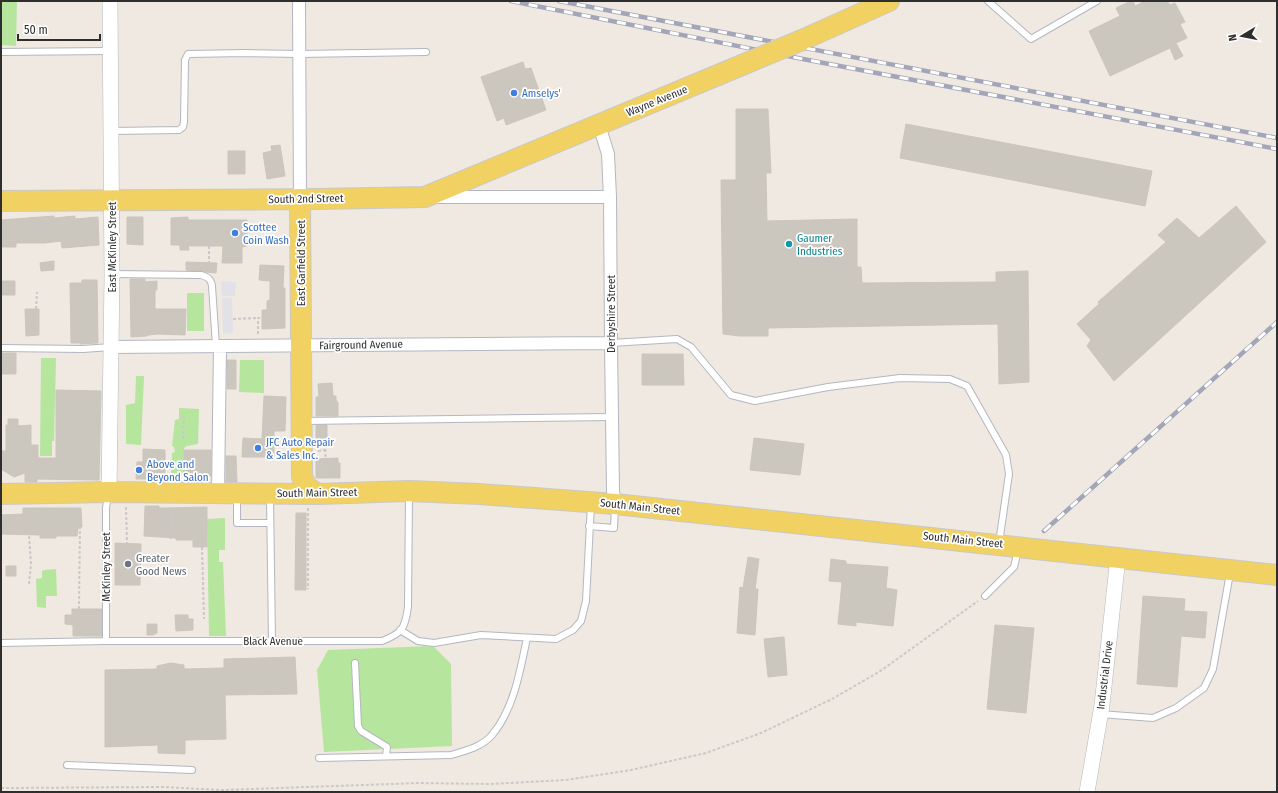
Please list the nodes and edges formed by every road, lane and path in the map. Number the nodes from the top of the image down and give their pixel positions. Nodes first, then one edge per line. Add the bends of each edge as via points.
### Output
1 (110, 1) edge
2 (298, 1) edge
3 (887, 1) edge
4 (988, 1) edge
5 (1097, 1) edge
6 (111, 51) junction
7 (1, 52) edge
8 (426, 52) dead end
9 (299, 54) junction
10 (599, 125) junction
11 (111, 131) junction
12 (425, 197) junction
13 (610, 197) junction
14 (300, 199) junction
15 (112, 200) junction
16 (1, 201) edge
17 (209, 246) dead end
18 (209, 263) dead end
19 (112, 274) junction
20 (37, 292) dead end
21 (36, 309) dead end
22 (258, 318) junction
23 (261, 318) dead end
24 (233, 319) dead end
25 (258, 334) dead end
26 (611, 343) junction
27 (302, 345) junction
28 (218, 346) junction
29 (111, 347) junction
30 (1, 348) edge
31 (184, 414) dead end
32 (612, 417) junction
33 (302, 421) junction
34 (183, 439) dead end
35 (325, 439) dead end
36 (325, 450) junction
37 (318, 451) dead end
38 (326, 476) dead end
39 (302, 477) junction
40 (409, 491) junction
41 (109, 492) junction
42 (227, 493) junction
43 (1, 494) edge
44 (279, 494) junction
45 (313, 499) junction
46 (591, 502) junction
47 (126, 504) dead end
48 (171, 504) dead end
49 (615, 504) junction
50 (270, 523) junction
51 (590, 526) junction
52 (80, 528) dead end
53 (30, 535) dead end
54 (171, 539) dead end
55 (127, 544) dead end
56 (999, 544) junction
57 (1019, 546) junction
58 (202, 547) dead end
59 (1118, 557) junction
60 (1231, 570) junction
61 (1277, 575) edge
62 (29, 584) dead end
63 (308, 589) dead end
64 (985, 596) joint
65 (79, 609) dead end
66 (204, 619) dead end
67 (400, 630) junction
68 (527, 638) junction
69 (106, 641) junction
70 (272, 641) junction
71 (1, 643) edge
72 (355, 663) dead end
73 (1100, 714) junction
74 (386, 756) junction
75 (319, 758) dead end
76 (67, 765) dead end
77 (192, 770) dead end
78 (1, 788) edge
79 (1087, 792) edge

1 - 6 street, East McKinley Street
2 - 9 street, East Garfield Street
3 - 10 main road, Wayne Avenue, bridge via 802,40
4 - 5 lane via 1031,39
6 - 7 lane
6 - 11 street, East McKinley Street
8 - 9 lane
9 - 11 lane via 188,54 185,60 183,127 179,130
9 - 14 street, East Garfield Street
10 - 12 main road, Wayne Avenue
10 - 13 street, Derbyshire Street via 608,154
11 - 15 street, East McKinley Street
12 - 13 street, South 2nd Street
12 - 14 main road, South 2nd Street
13 - 26 street, Derbyshire Street
14 - 15 main road, South 2nd Street
14 - 27 main road, East Garfield Street
15 - 16 main road, South 2nd Street
15 - 19 street, East McKinley Street
17 - 18 path
19 - 28 lane via 207,276 212,286
19 - 29 street, East McKinley Street
20 - 21 path
22 - 23 path
22 - 24 path
22 - 25 path
26 - 27 street, Fairground Avenue
26 - 32 street, Derbyshire Street
26 - 56 lane via 677,339 691,346 731,395 755,401 828,387 900,378 950,379 967,386 1006,455 1009,474
27 - 28 street, Fairground Avenue
27 - 33 main road, East Garfield Street
28 - 29 street, Fairground Avenue
28 - 42 street
29 - 30 lane
29 - 41 street, East McKinley Street
31 - 34 path
32 - 33 lane
32 - 49 street, Derbyshire Street
33 - 39 main road, East Garfield Street
35 - 36 path
36 - 37 path
36 - 38 path
39 - 44 main road via 296,488
39 - 45 main road
40 - 45 main road, South Main Street
40 - 46 main road, South Main Street
40 - 67 lane via 408,607 405,625
41 - 42 main road, South Main Street
41 - 43 main road, South Main Street
41 - 69 lane, McKinley Street via 106,508
42 - 44 main road, South Main Street
42 - 50 lane via 237,523
44 - 45 main road, South Main Street
44 - 50 lane
45 - 63 path
46 - 49 main road, South Main Street
46 - 51 lane
47 - 55 path
48 - 54 path
49 - 51 lane via 614,528
49 - 56 main road, South Main Street
50 - 70 lane
51 - 68 lane via 586,601 581,621 573,630 556,639
52 - 65 path
53 - 62 path
56 - 57 main road, South Main Street
57 - 59 main road, South Main Street
57 - 64 lane via 1014,567
58 - 66 path
59 - 60 main road, South Main Street
59 - 73 street, Industrial Drive
60 - 61 main road, South Main Street
60 - 73 lane via 1213,669 1204,688 1176,708 1153,718
64 - 78 path via 879,672 830,700 761,733 706,753 631,770 566,780 490,784 412,783 223,790 163,787
67 - 68 lane via 418,641 434,643 481,635
67 - 70 lane, Black Avenue via 395,636 382,641
68 - 74 lane via 513,695 491,736 471,750 451,755
69 - 70 lane, Black Avenue
69 - 71 lane, Black Avenue
72 - 74 lane via 358,726 361,731 386,747
73 - 79 street, Industrial Drive
74 - 75 lane
76 - 77 lane

